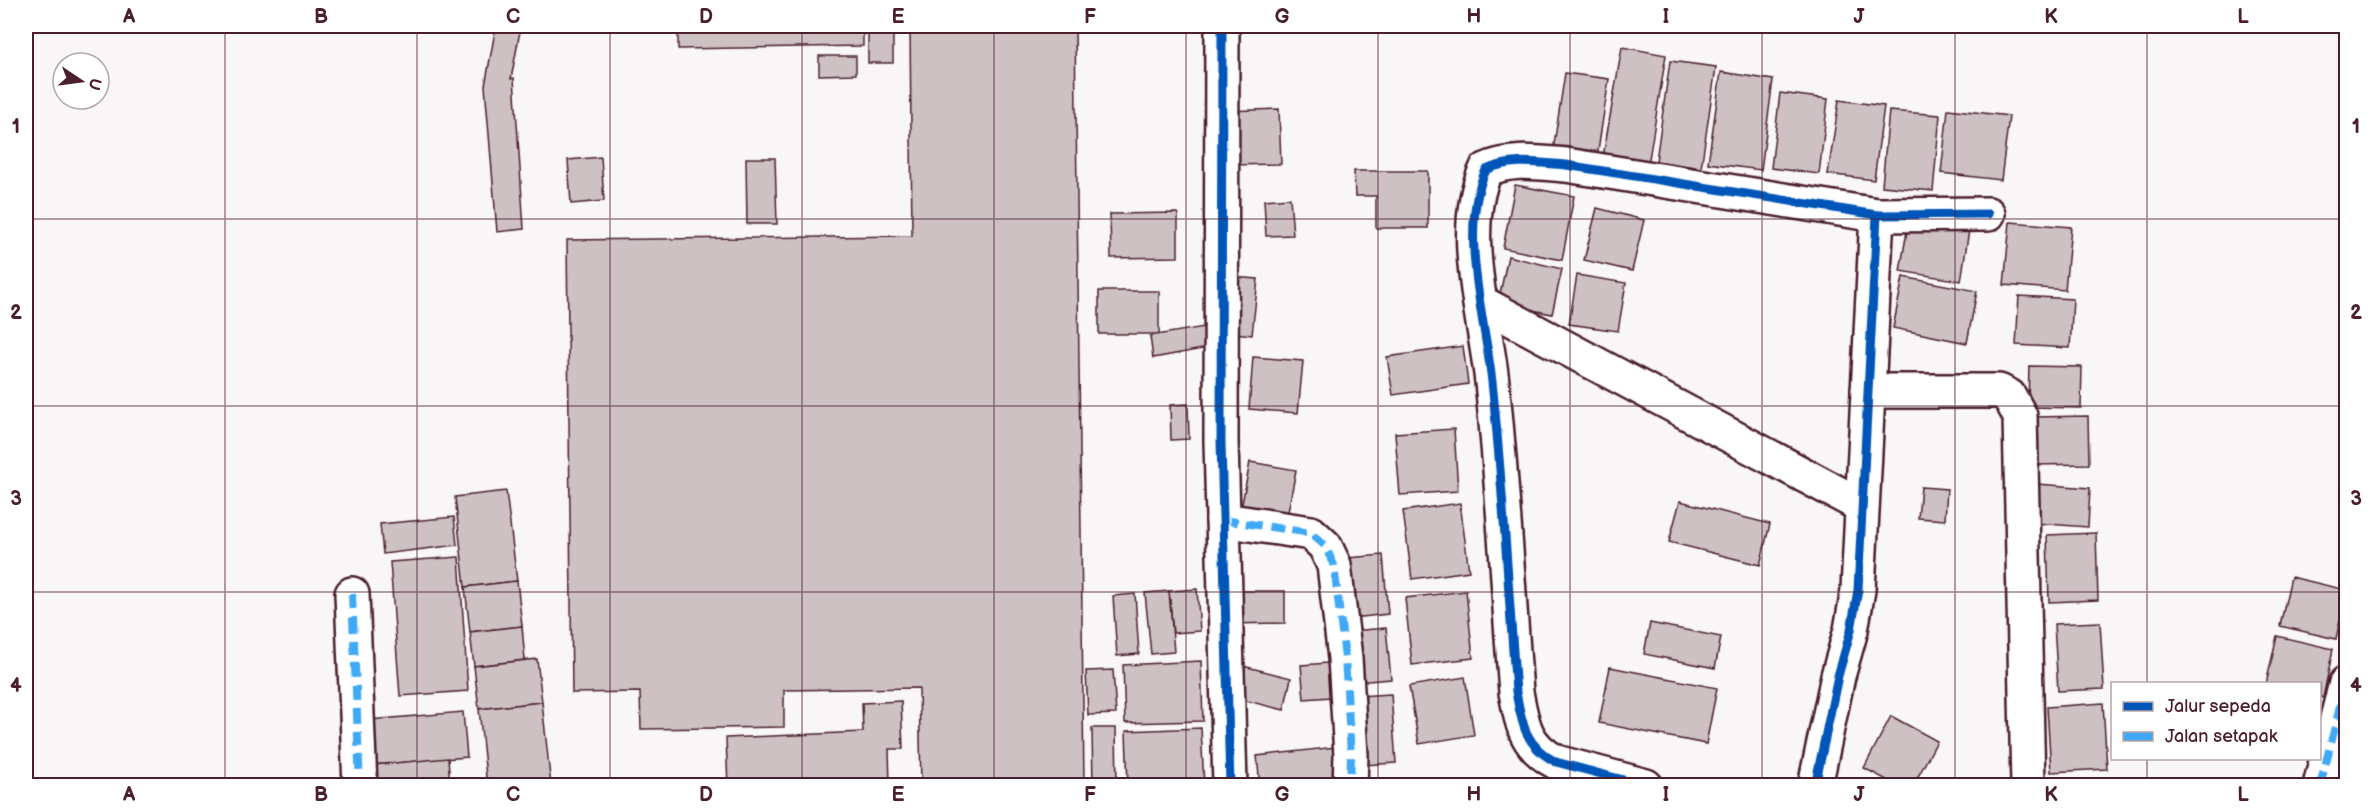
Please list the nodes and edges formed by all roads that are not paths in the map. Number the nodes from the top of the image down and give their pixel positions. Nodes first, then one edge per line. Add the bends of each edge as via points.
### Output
1 (1222, 26) edge
2 (1988, 214) dead end
3 (1877, 215) junction
4 (1480, 302) junction
5 (1868, 391) junction
6 (1862, 506) junction
7 (1223, 520) junction
8 (352, 594) dead end
9 (2346, 683) edge
10 (360, 786) edge
11 (1230, 786) edge
12 (1350, 786) edge
13 (1646, 786) edge
14 (1815, 786) edge
15 (2028, 786) edge
16 (2320, 786) edge

1 - 7 street
2 - 3 street
3 - 4 street via 1566,165 1499,164 1486,170 1482,178 1473,225
3 - 5 street
4 - 6 street
4 - 13 street via 1492,381 1521,720 1530,742 1556,762
5 - 6 street
5 - 15 street via 1999,391 2009,396 2020,416
6 - 14 street via 1854,610
7 - 11 street
7 - 12 street via 1311,533 1325,546 1334,565 1345,658
8 - 10 street
9 - 16 street

